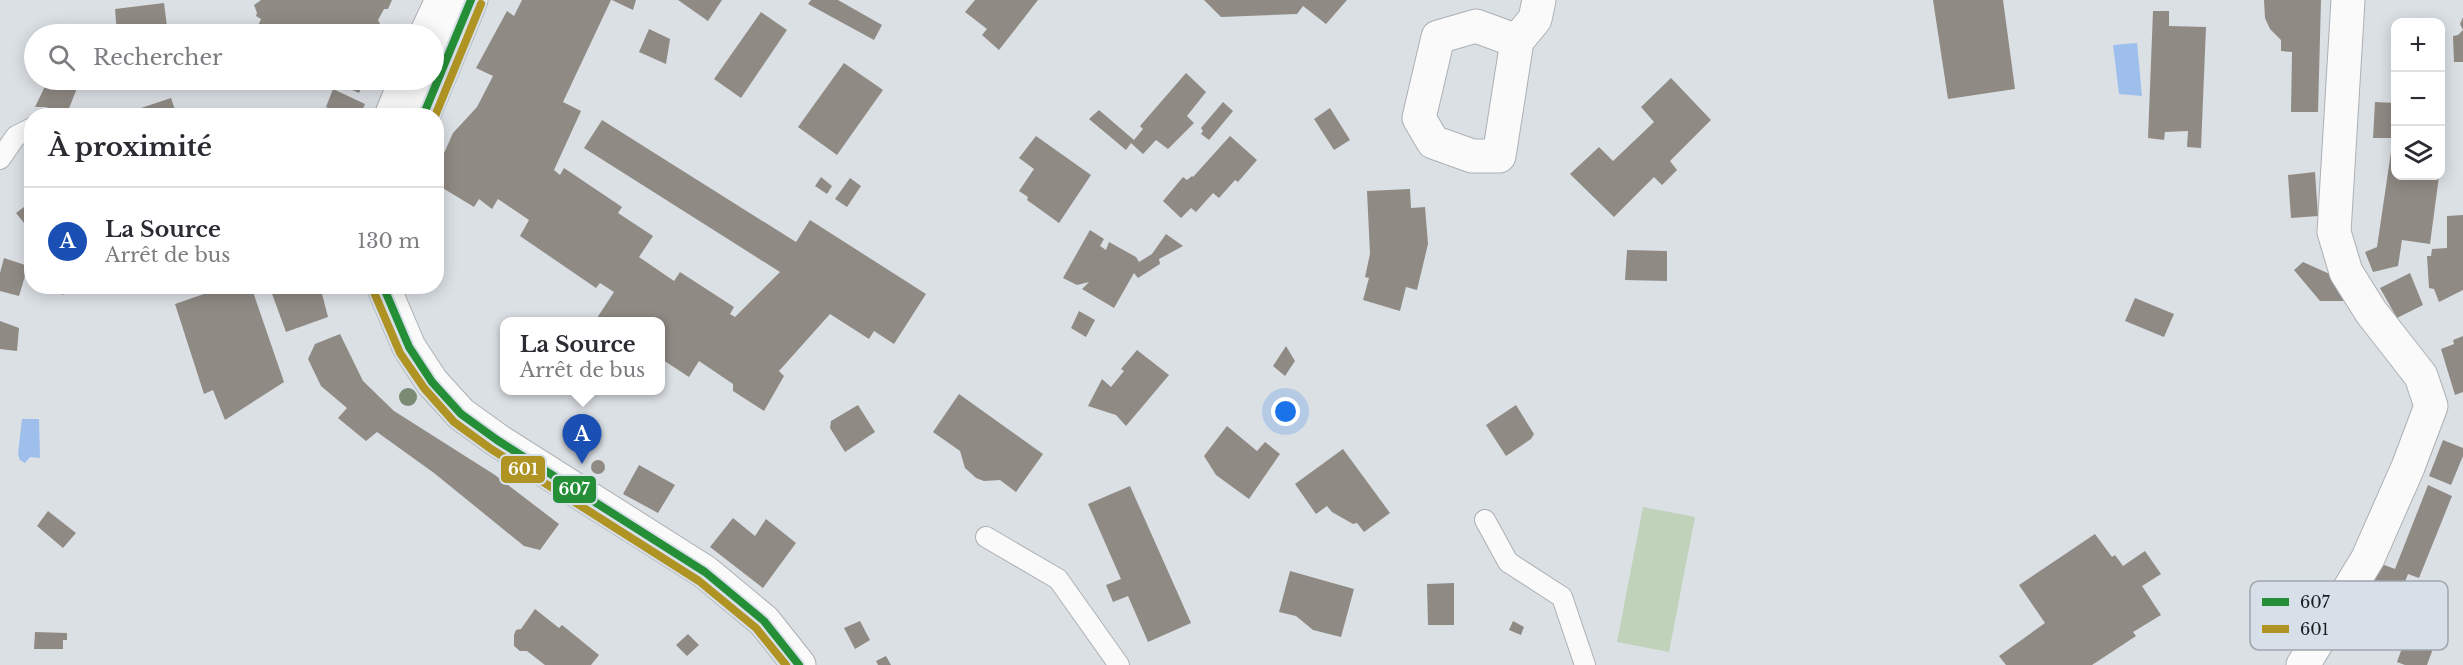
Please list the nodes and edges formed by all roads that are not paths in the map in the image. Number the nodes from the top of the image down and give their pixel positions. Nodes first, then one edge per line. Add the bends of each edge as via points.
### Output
1 (442, 0) edge
2 (471, 0) edge
3 (1539, 0) edge
4 (2348, 0) edge
5 (431, 24) edge
6 (1517, 41) dead end
7 (444, 65) edge
8 (402, 90) edge
9 (434, 90) edge
10 (394, 108) edge
11 (426, 108) edge
12 (24, 132) edge
13 (0, 159) edge
14 (388, 294) edge
15 (1485, 520) dead end
16 (986, 537) dead end
17 (2354, 581) edge
18 (2313, 650) edge
19 (800, 665) edge
20 (1119, 665) edge
21 (1585, 665) edge
22 (2304, 665) edge

1 - 5 main road
2 - 7 main road
3 - 6 main road via 1535,19
4 - 17 main road via 2334,232 2346,272 2371,312 2421,376 2431,406 2408,467
8 - 10 main road
9 - 11 main road
12 - 13 lane via 16,136
14 - 19 main road via 409,347 460,414 705,572 764,621
15 - 21 lane via 1508,562 1562,597
16 - 20 lane via 1058,579
18 - 22 main road

